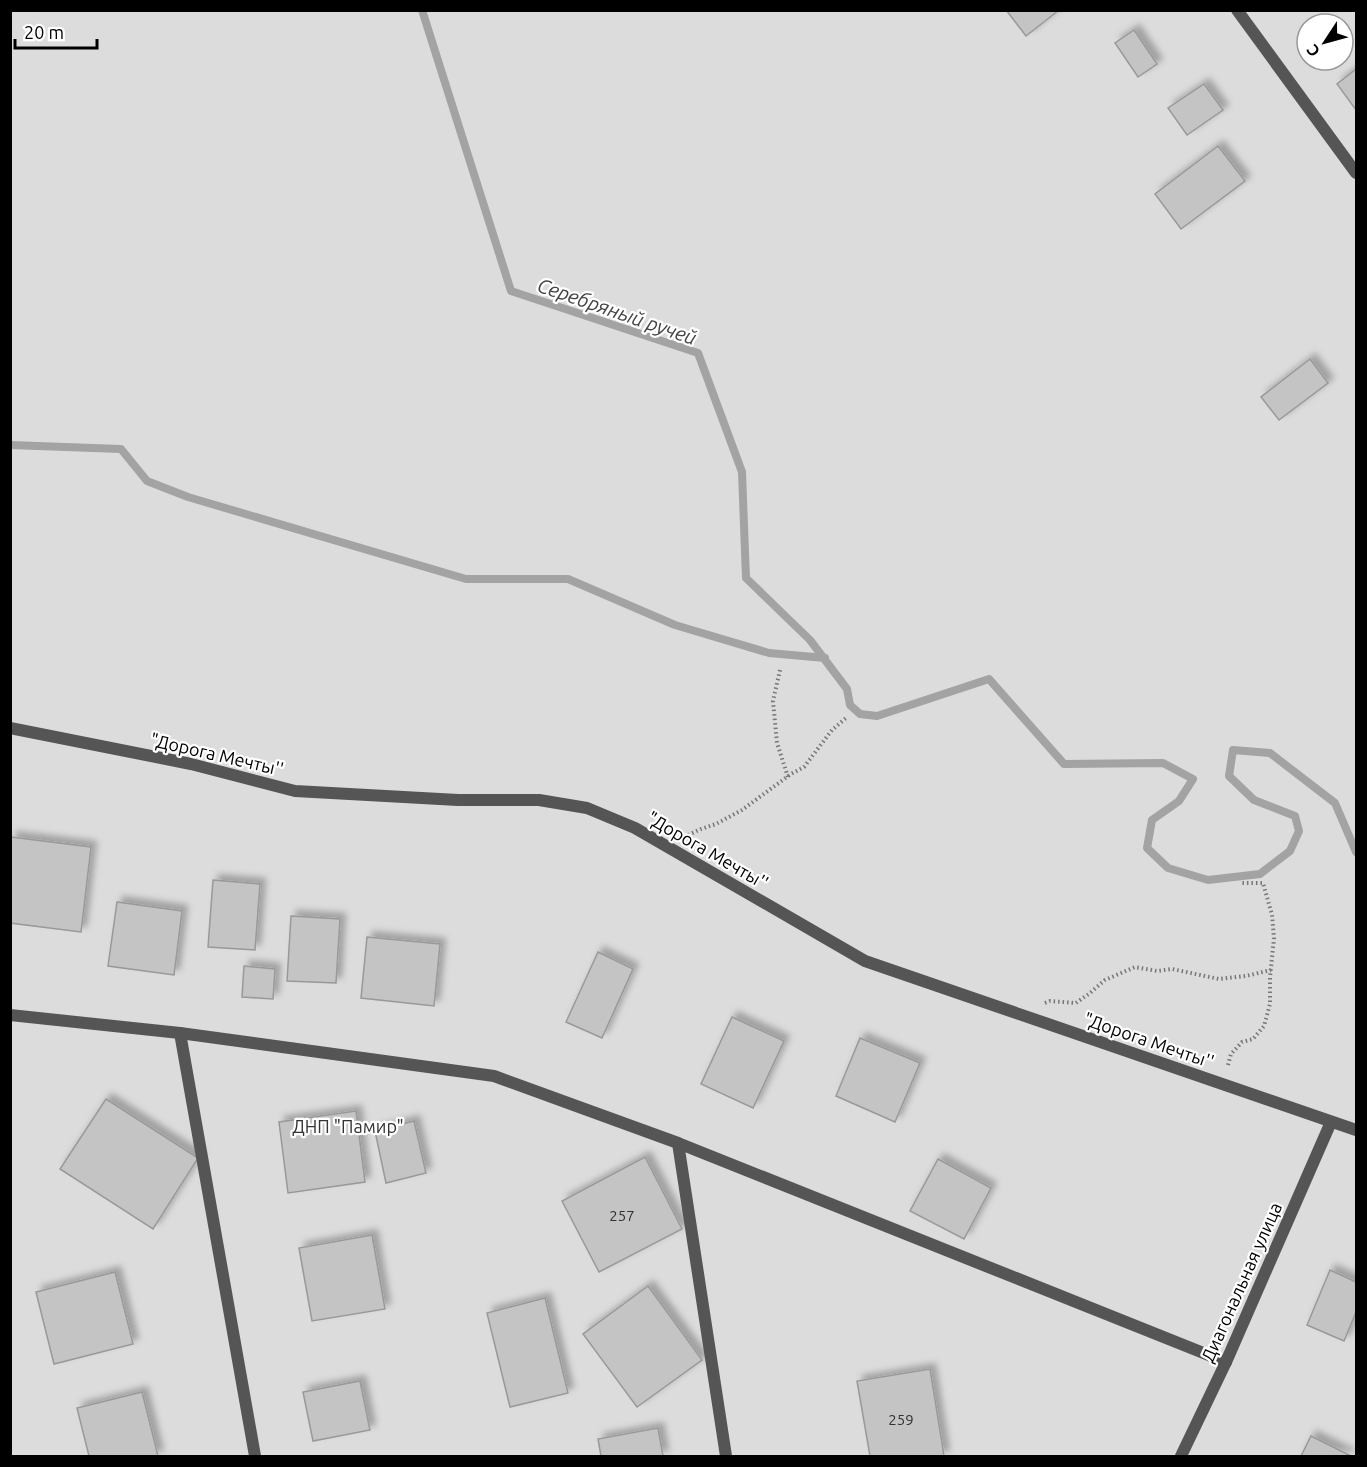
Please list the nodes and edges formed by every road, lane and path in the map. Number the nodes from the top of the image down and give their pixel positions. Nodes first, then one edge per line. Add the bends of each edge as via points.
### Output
1 (1237, 10) edge
2 (1356, 173) edge
3 (780, 670) dead end
4 (846, 718) dead end
5 (10, 728) edge
6 (788, 777) junction
7 (670, 848) junction
8 (1242, 883) dead end
9 (1271, 970) junction
10 (10, 1015) edge
11 (1030, 1018) junction
12 (180, 1033) junction
13 (1229, 1087) junction
14 (1331, 1122) junction
15 (1356, 1130) edge
16 (678, 1143) junction
17 (1226, 1362) junction
18 (255, 1456) edge
19 (726, 1456) edge
20 (1181, 1456) edge

1 - 2 street
3 - 6 path via 773,701 777,743
4 - 6 path via 804,766
5 - 7 street, "Дорога Мечты'' via 191,764 295,791 539,800 587,808
6 - 7 path via 742,810 677,840
7 - 11 street, "Дорога Мечты'' via 865,961
8 - 9 path via 1263,883 1268,895 1274,938
9 - 11 path via 1219,979 1172,969 1135,967 1105,980 1076,1003 1050,1001 1037,1006
9 - 13 path via 1270,1004 1264,1026 1232,1054 1228,1063
10 - 12 street
11 - 13 street, "Дорога Мечты''
12 - 16 street via 494,1076
12 - 18 street
13 - 14 street, "Дорога Мечты''
14 - 15 street, "Дорога Мечты''
14 - 17 street, Диагональная улица
16 - 17 street
16 - 19 street
17 - 20 street, Диагональная улица

